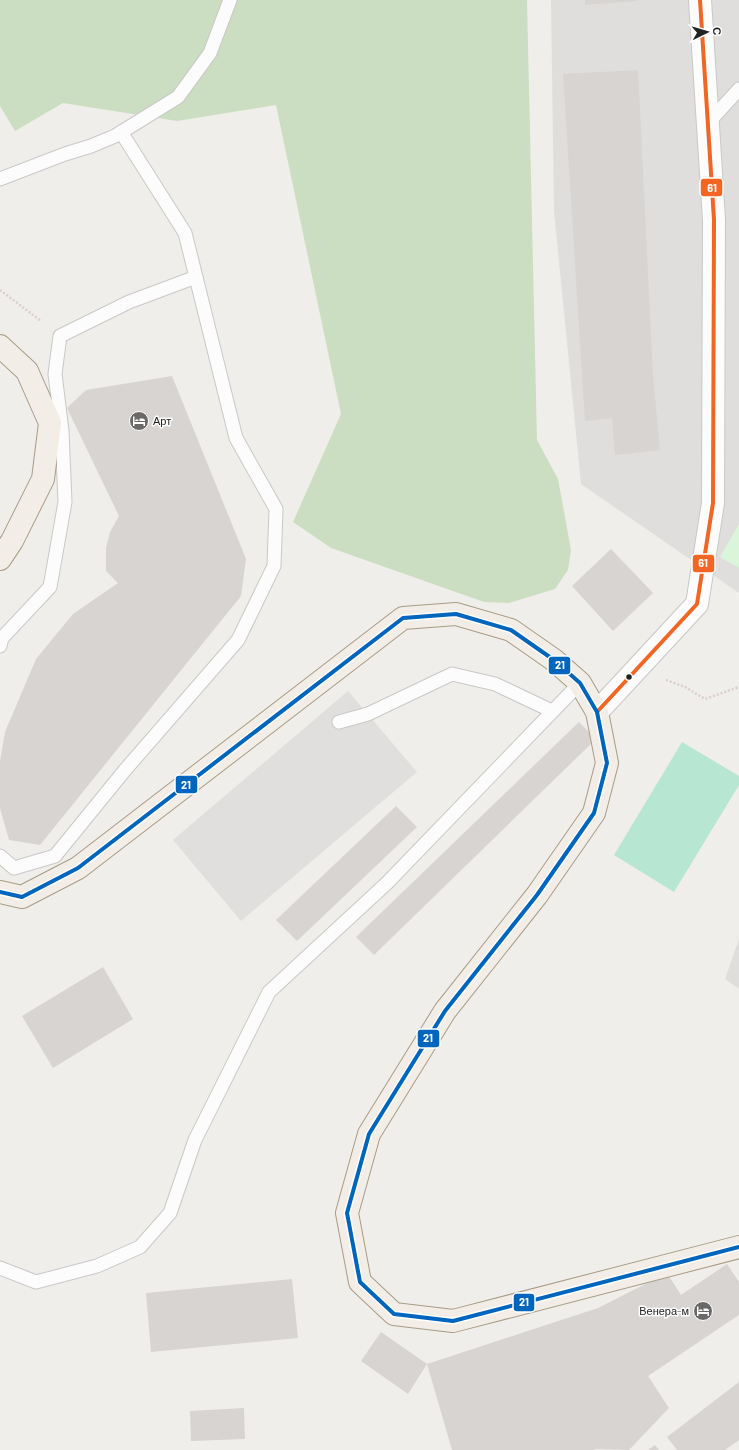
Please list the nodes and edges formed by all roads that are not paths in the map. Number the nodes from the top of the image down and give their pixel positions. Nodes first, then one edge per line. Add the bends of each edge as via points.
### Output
1 (230, 0) edge
2 (700, 0) edge
3 (739, 89) edge
4 (709, 122) junction
5 (121, 132) junction
6 (0, 179) edge
7 (196, 277) junction
8 (0, 346) edge
9 (0, 559) edge
10 (0, 646) edge
11 (580, 683) junction
12 (552, 711) junction
13 (597, 712) junction
14 (339, 722) dead end
15 (0, 856) edge
16 (0, 892) edge
17 (739, 1247) edge
18 (0, 1268) edge

1 - 5 lane via 210,52 178,97
2 - 4 street
3 - 4 lane
4 - 13 street via 714,220 713,503 697,604
5 - 6 lane via 91,146
5 - 7 lane via 185,233
7 - 10 lane via 129,302 60,336 55,374 62,431 65,502 50,587 2,638
7 - 15 lane via 236,438 276,509 274,566 238,640 125,770 55,856 14,868
8 - 9 main road via 27,371 50,423 42,479 12,541
11 - 12 lane
11 - 13 main road
11 - 16 main road via 554,660 511,630 456,614 403,618 78,868 22,898
12 - 14 lane via 496,684 452,674 368,714
12 - 18 lane via 387,883 269,992 195,1140 170,1213 140,1247 97,1266 36,1282
13 - 17 main road via 607,763 594,813 537,895 445,1011 369,1134 346,1213 360,1282 394,1314 453,1321

